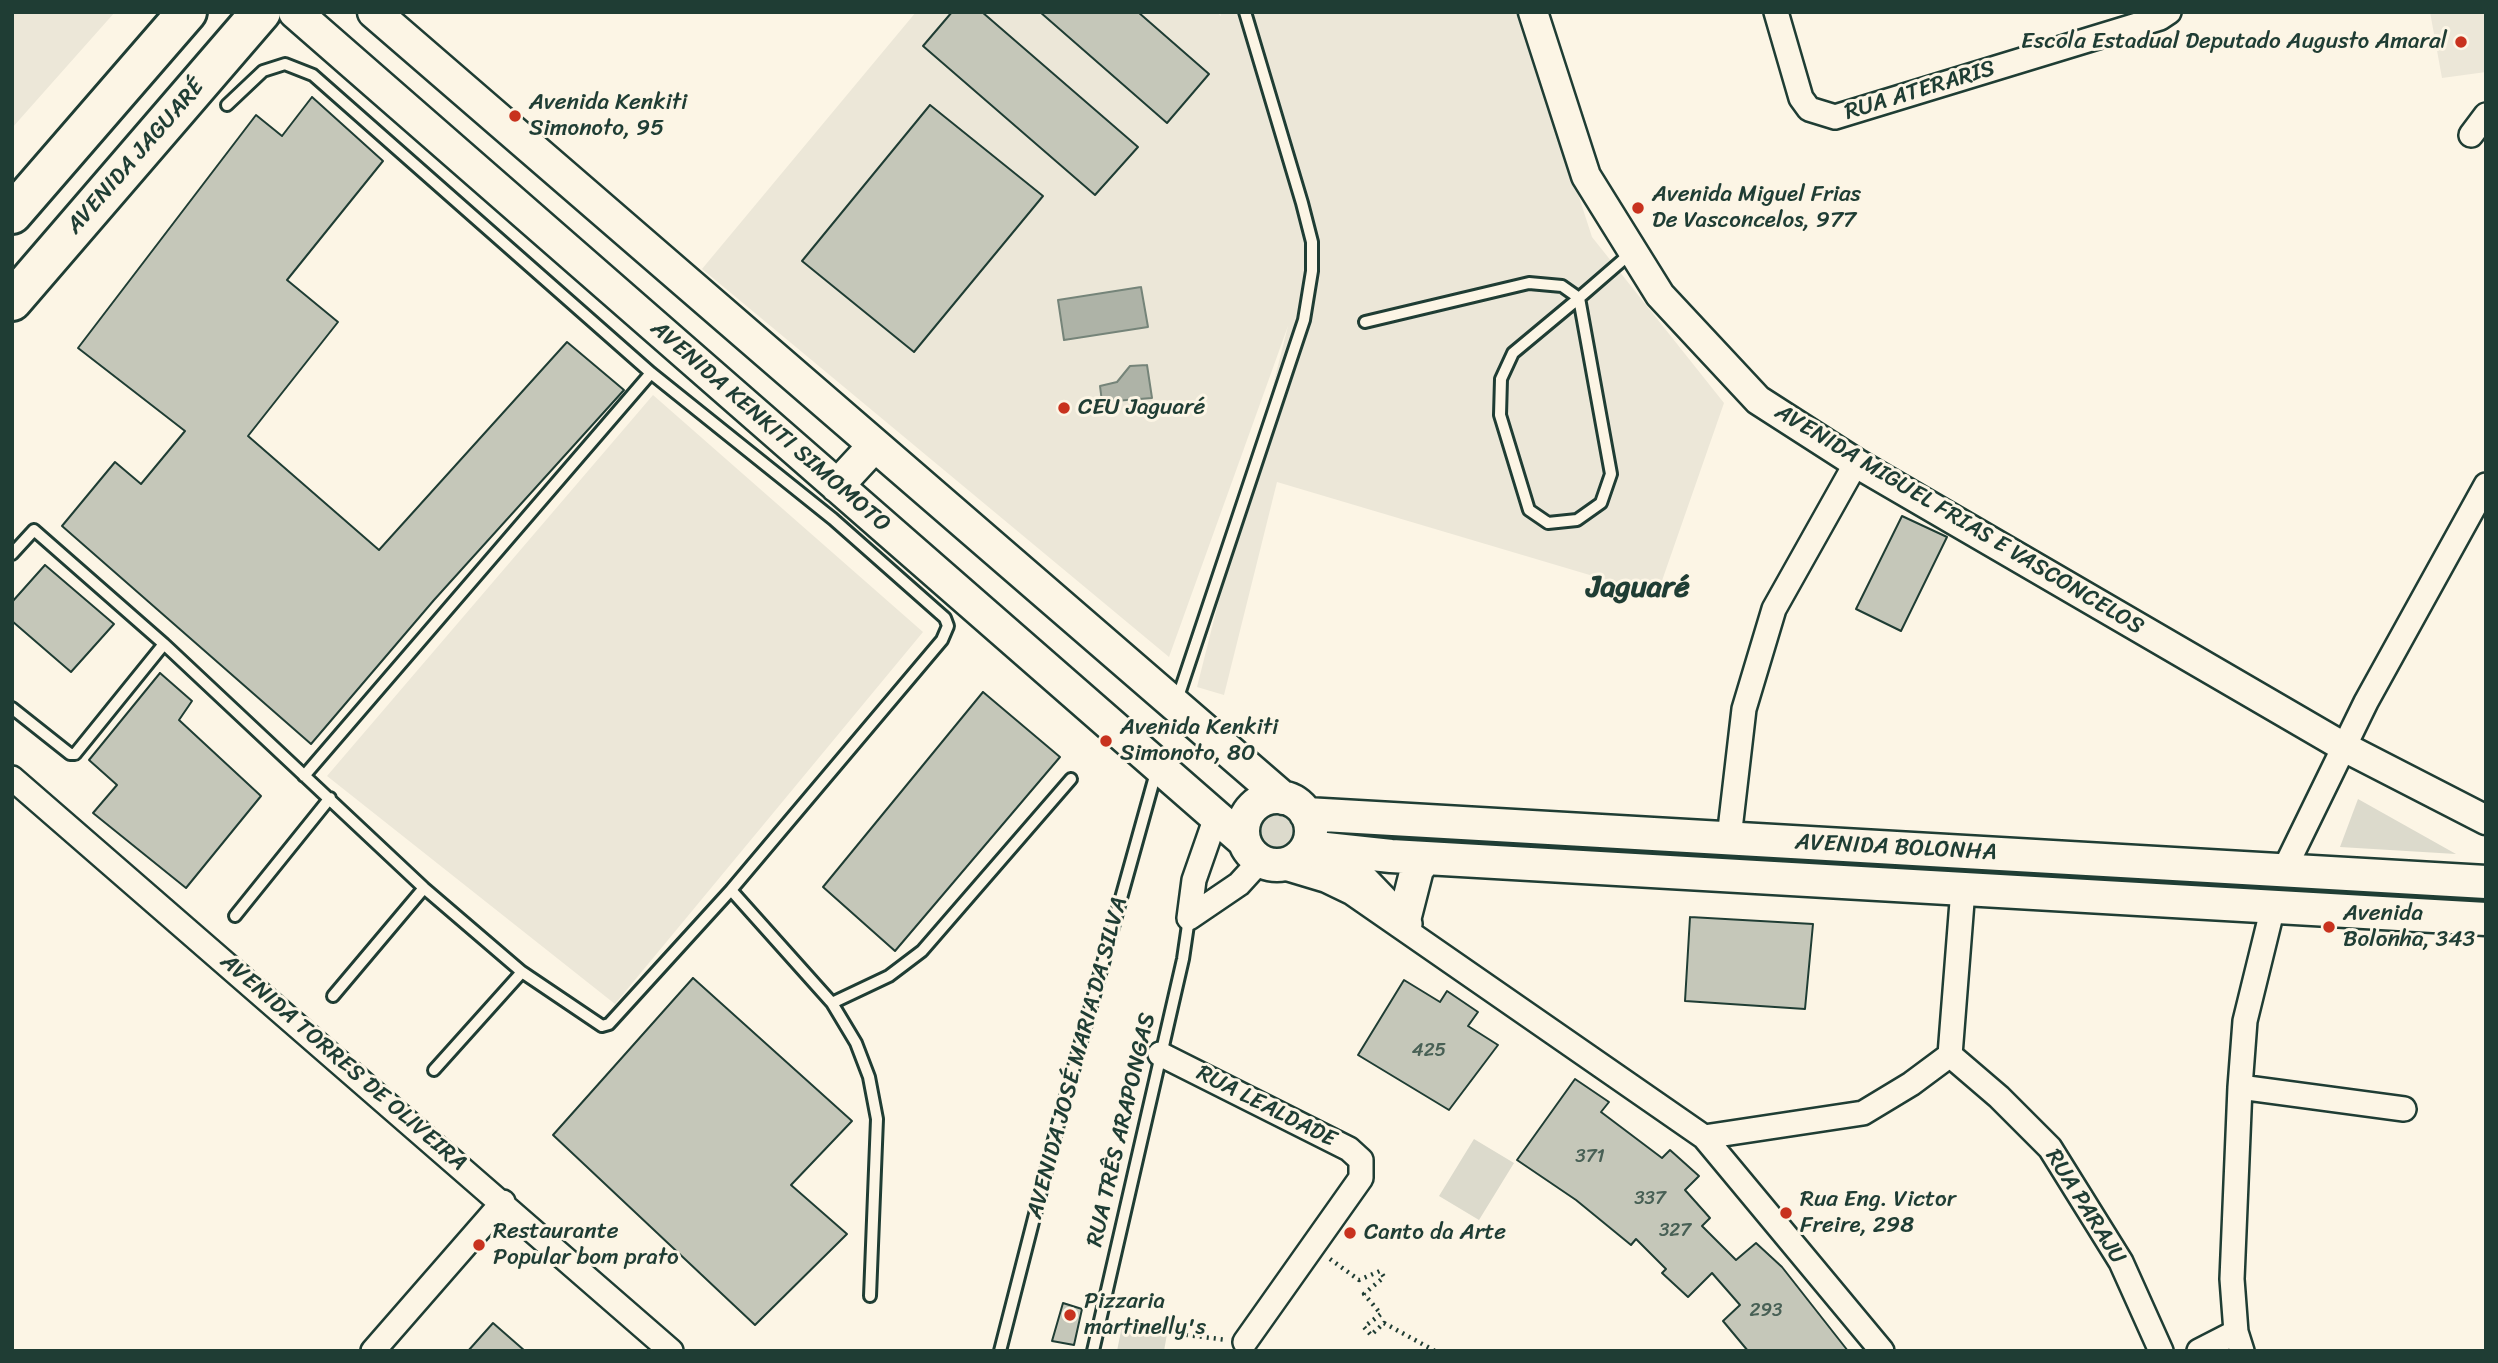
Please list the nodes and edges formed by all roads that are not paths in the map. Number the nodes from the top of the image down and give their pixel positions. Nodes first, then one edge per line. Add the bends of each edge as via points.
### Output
1 (187, 12) edge
2 (261, 12) edge
3 (295, 12) edge
4 (374, 12) edge
5 (1245, 12) edge
6 (1533, 12) edge
7 (1776, 12) edge
8 (2169, 12) edge
9 (227, 105) dead end
10 (2486, 115) edge
11 (2471, 135) dead end
12 (12, 214) edge
13 (1632, 252) junction
14 (1579, 298) junction
15 (12, 301) edge
16 (1366, 322) dead end
17 (651, 373) junction
18 (874, 446) junction
19 (1856, 463) junction
20 (2486, 485) edge
21 (837, 486) junction
22 (12, 554) edge
23 (164, 644) junction
24 (1175, 705) junction
25 (12, 708) edge
26 (2344, 747) junction
27 (1158, 766) junction
28 (304, 776) junction
29 (12, 778) edge
30 (1072, 779) dead end
31 (330, 798) junction
32 (1294, 806) junction
33 (1216, 817) junction
34 (2486, 820) edge
35 (1730, 838) junction
36 (1306, 849) junction
37 (1260, 856) junction
38 (1426, 858) junction
39 (2284, 870) junction
40 (2486, 882) edge
41 (424, 888) junction
42 (1963, 889) junction
43 (731, 890) junction
44 (2273, 907) junction
45 (234, 916) dead end
46 (1405, 916) junction
47 (1189, 918) junction
48 (2486, 919) edge
49 (1424, 944) junction
50 (522, 972) junction
51 (333, 996) dead end
52 (832, 1003) junction
53 (1160, 1054) junction
54 (1950, 1055) junction
55 (433, 1070) dead end
56 (2240, 1087) junction
57 (2404, 1110) dead end
58 (1704, 1137) junction
59 (503, 1202) junction
60 (870, 1296) dead end
61 (1245, 1342) road end
62 (2239, 1342) edge
63 (373, 1351) edge
64 (671, 1351) edge
65 (1000, 1351) edge
66 (1093, 1351) edge
67 (1882, 1351) edge
68 (2161, 1351) edge
69 (2199, 1351) edge

1 - 12 highway
2 - 15 highway, AVENIDA JAGUARÉ
3 - 21 main road, AVENIDA KENKITI SIMOMOTO
4 - 18 main road
5 - 24 lane via 1312,242 1312,271 1304,320
6 - 13 street, AVENIDA MIGUEL FRIAS E VASCONCELOS via 1586,176
7 - 8 street, RUA ATERARIS via 1801,98 1809,109 1835,117
9 - 17 lane via 263,71 285,64 313,75
10 - 11 street
13 - 14 lane
13 - 19 street, AVENIDA MIGUEL FRIAS E VASCONCELOS via 1660,295 1758,400
14 - 14 lane via 1513,353 1501,379 1500,415 1529,510 1548,523 1577,520 1601,503 1611,474
14 - 16 lane via 1562,286 1530,283
17 - 28 lane
17 - 43 lane via 833,519 945,618 948,626 942,640
18 - 21 main road
18 - 24 main road
19 - 26 street, AVENIDA MIGUEL FRIAS E VASCONCELOS
19 - 35 street via 1774,609 1744,709
20 - 26 street
21 - 27 main road, AVENIDA KENKITI SIMOMOTO
22 - 23 lane via 34,530
23 - 25 lane via 75,754
23 - 28 lane
24 - 32 main road
26 - 34 street, AVENIDA MIGUEL FRIAS E VASCONCELOS
26 - 39 street
27 - 33 main road, AVENIDA KENKITI SIMOMOTO
27 - 65 lane, AVENIDA JOSÉ MARIA DA SILVA
28 - 31 lane
29 - 59 street, AVENIDA TORRES DE OLIVEIRA
30 - 52 lane via 922,951 889,976
31 - 41 lane
31 - 45 lane
32 - 35 main road, AVENIDA BOLONHA
32 - 36 main road via 1311,834
32 - 37 main road via 1261,801 1253,807 1243,824
33 - 37 main road, AVENIDA KENKITI SIMOMOTO
33 - 47 street via 1194,880
35 - 39 main road, AVENIDA BOLONHA
36 - 37 main road via 1294,861
36 - 38 main road, AVENIDA BOLONHA
36 - 46 street via 1363,875
37 - 47 street via 1239,884
37 - 49 street via 1336,885
38 - 42 main road, AVENIDA BOLONHA
38 - 46 main road via 1414,877
39 - 40 main road, AVENIDA BOLONHA
41 - 50 lane
41 - 51 lane
42 - 44 main road, AVENIDA BOLONHA
42 - 54 street
43 - 50 lane via 607,1025 600,1025
43 - 52 lane
44 - 48 main road, AVENIDA BOLONHA
44 - 56 street via 2245,1021
46 - 49 street
47 - 53 lane, RUA TRÊS ARAPONGAS
49 - 58 street
50 - 55 lane
52 - 60 lane via 856,1043 877,1119
53 - 61 street, RUA LEALDADE via 1349,1149 1361,1160 1361,1178
53 - 66 lane, RUA TRÊS ARAPONGAS
54 - 58 street via 1863,1113
54 - 68 street, RUA PARAJU via 2050,1148 2121,1262
56 - 57 street
56 - 62 street via 2232,1279
58 - 67 street
59 - 63 street
59 - 64 street, AVENIDA TORRES DE OLIVEIRA
62 - 69 street

